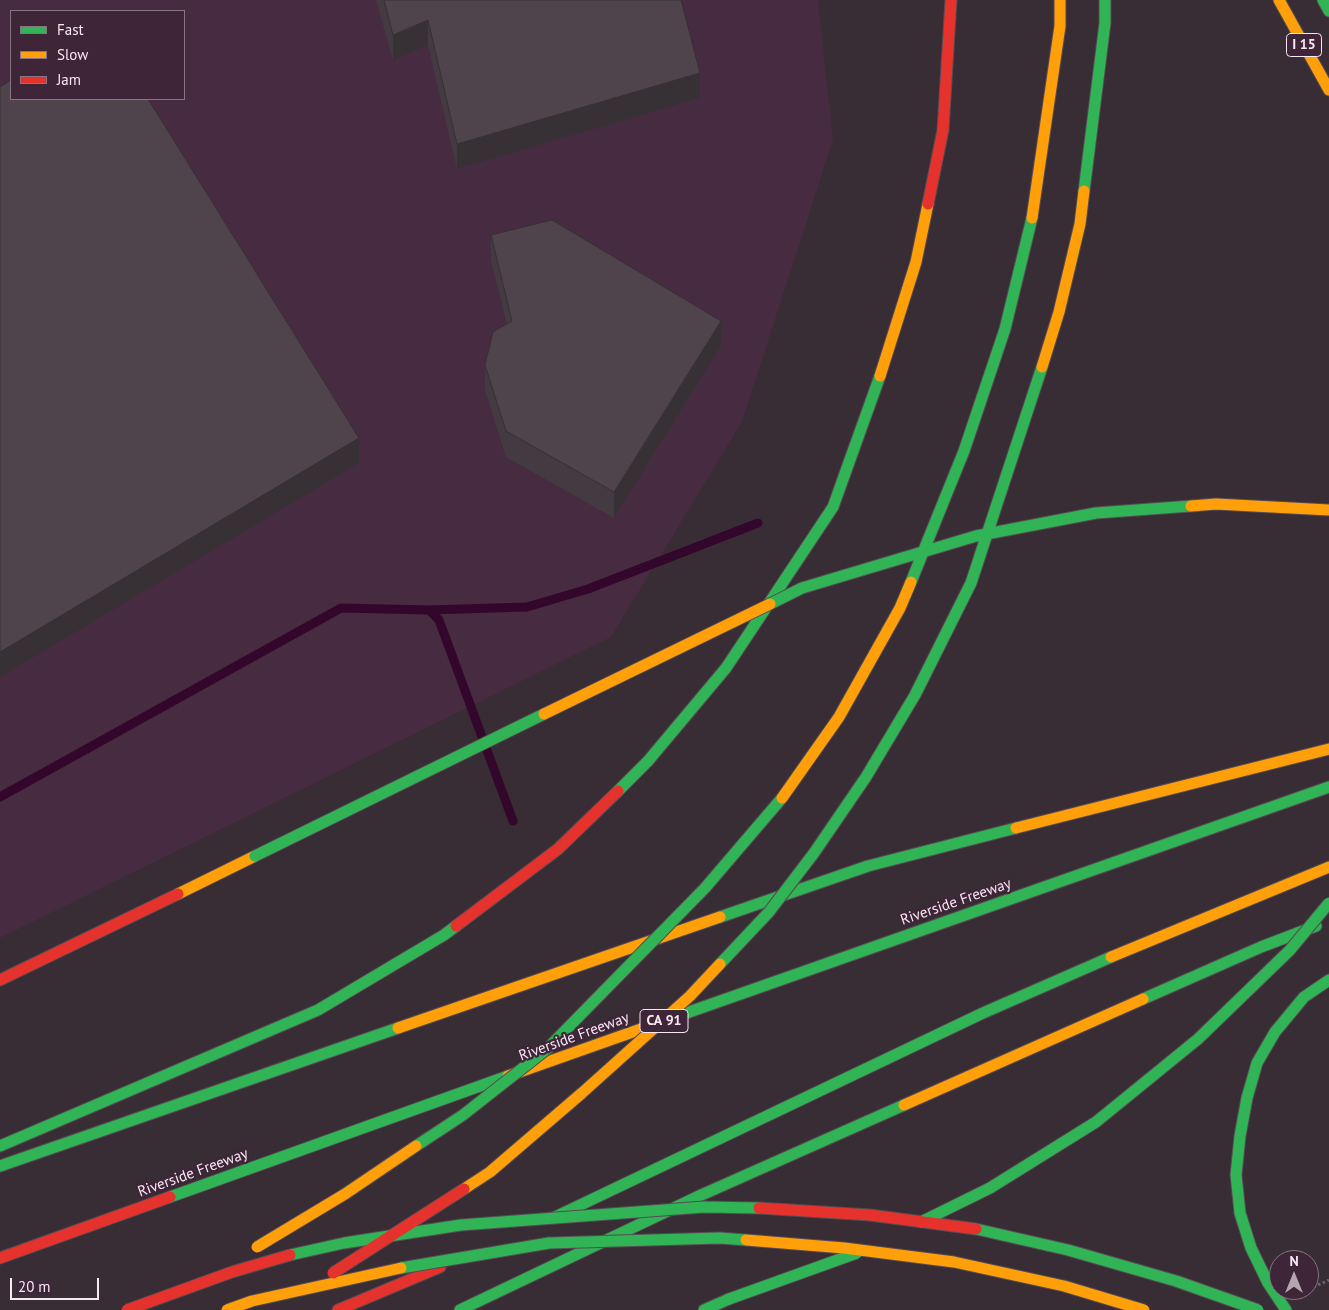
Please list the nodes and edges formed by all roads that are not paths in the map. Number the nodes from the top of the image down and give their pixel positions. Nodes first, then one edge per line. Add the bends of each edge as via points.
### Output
1 (951, 0) edge
2 (1060, 0) edge
3 (1105, 0) edge
4 (1279, 0) edge
5 (1323, 0) edge
6 (1329, 11) edge
7 (1329, 90) edge
8 (1329, 510) edge
9 (1329, 749) edge
10 (1329, 787) edge
11 (1329, 867) edge
12 (1329, 903) edge
13 (1329, 921) edge
14 (0, 980) edge
15 (1329, 980) edge
16 (0, 1146) edge
17 (0, 1166) edge
18 (524, 1232) dead end
19 (901, 1232) dead end
20 (506, 1240) dead end
21 (884, 1240) dead end
22 (0, 1258) edge
23 (127, 1310) edge
24 (146, 1310) edge
25 (227, 1310) edge
26 (256, 1310) edge
27 (338, 1310) edge
28 (460, 1310) edge
29 (704, 1310) edge
30 (1144, 1310) edge
31 (1258, 1310) edge
32 (1286, 1310) edge

1 - 16 highway via 943,130 916,262 877,385 833,507 726,668 648,761 558,849 444,935 318,1010
2 - 24 highway, bridge via 1060,26 1031,223 1005,329 964,451 900,608 839,717 775,807 705,888 547,1049 463,1115 345,1194 221,1271
3 - 26 highway, bridge via 1105,23 1080,224 1059,312 1029,411 971,583 915,695 866,777 769,912 690,996 582,1094 490,1172 333,1273
4 - 7 highway, I 15
5 - 6 highway
8 - 14 highway, bridge via 1216,504 1096,513 976,536 802,588
9 - 17 highway via 868,866
10 - 22 highway, Riverside Freeway / CA 91
11 - 18 highway via 983,1013
12 - 19 highway, bridge via 1290,950 1198,1039 1096,1122 990,1188
13 - 28 highway via 1261,947 718,1188
15 - 32 highway via 1304,997 1275,1032 1257,1064 1240,1136 1236,1175 1240,1213 1251,1248
20 - 27 highway
21 - 29 highway, bridge
23 - 31 highway, bridge via 232,1272 344,1243 461,1225 704,1206 788,1208 969,1227 1068,1250 1176,1281
25 - 30 highway, bridge via 397,1268 549,1243 720,1238 844,1248 954,1262 1064,1286

